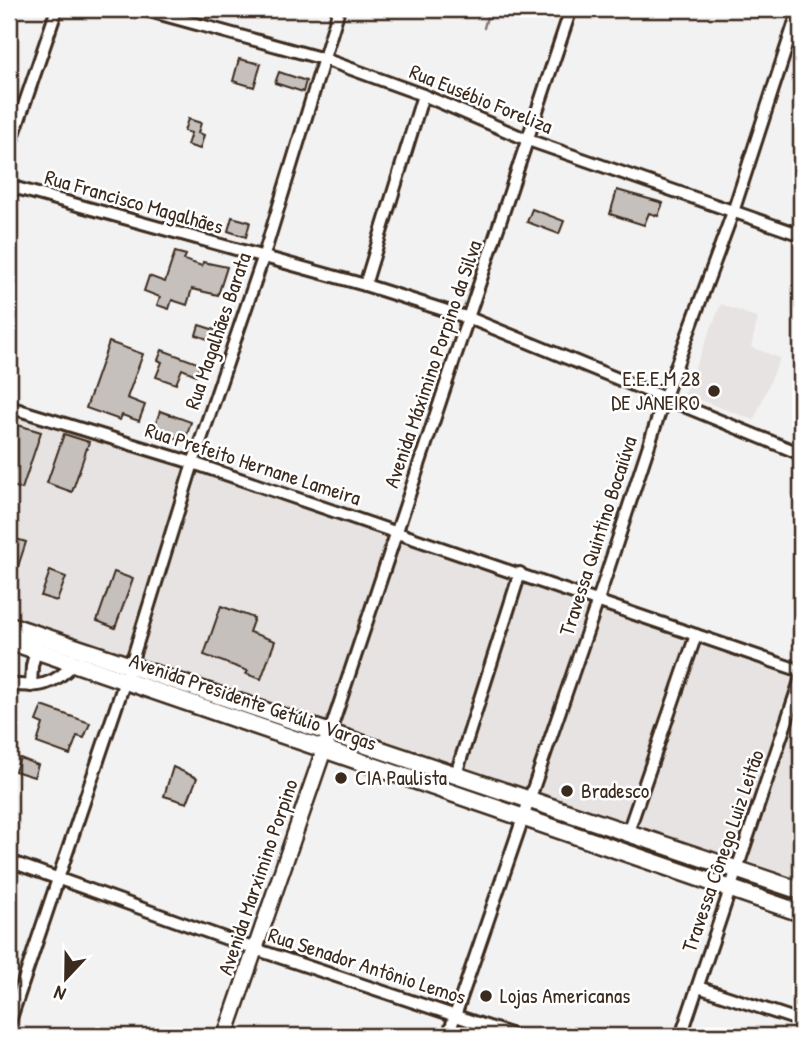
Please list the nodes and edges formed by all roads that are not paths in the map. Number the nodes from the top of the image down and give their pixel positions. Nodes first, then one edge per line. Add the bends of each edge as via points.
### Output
1 (57, 9) edge
2 (142, 9) edge
3 (339, 9) edge
4 (571, 9) edge
5 (799, 9) edge
6 (324, 59) junction
7 (423, 94) junction
8 (528, 140) junction
9 (9, 149) edge
10 (9, 186) edge
11 (733, 212) junction
12 (801, 235) edge
13 (263, 258) junction
14 (365, 285) junction
15 (469, 318) junction
16 (664, 399) junction
17 (9, 407) edge
18 (801, 454) edge
19 (193, 463) junction
20 (396, 531) junction
21 (520, 573) junction
22 (598, 600) junction
23 (9, 625) edge
24 (696, 635) junction
25 (9, 641) edge
26 (38, 643) junction
27 (74, 663) junction
28 (801, 671) edge
29 (127, 673) junction
30 (801, 678) edge
31 (9, 684) edge
32 (31, 686) junction
33 (330, 732) junction
34 (324, 749) junction
35 (456, 774) junction
36 (530, 799) junction
37 (524, 817) junction
38 (628, 832) junction
39 (9, 861) edge
40 (737, 869) junction
41 (58, 878) junction
42 (730, 888) junction
43 (801, 891) edge
44 (801, 912) edge
45 (255, 949) junction
46 (698, 987) junction
47 (456, 1015) junction
48 (801, 1021) edge
49 (9, 1024) edge
50 (225, 1036) edge
51 (448, 1036) edge
52 (516, 1036) edge
53 (681, 1036) edge

1 - 9 street
2 - 6 street, Rua Eusébio Foreliza
3 - 6 street, Rua Magalhães Barata
4 - 8 street, Avenida Máximino Porpino da Silva
5 - 11 street, Travessa Quintino Bocaiúva
6 - 7 street, Rua Eusébio Foreliza
6 - 13 street, Rua Magalhães Barata
7 - 8 street, Rua Eusébio Foreliza
7 - 14 street
8 - 11 street, Rua Eusébio Foreliza
8 - 15 street, Avenida Máximino Porpino da Silva
10 - 13 street, Rua Francisco Magalhães
11 - 12 street, Rua Eusébio Foreliza
11 - 16 street, Travessa Quintino Bocaiúva
13 - 14 street, Rua Francisco Magalhães
13 - 19 street, Rua Magalhães Barata
14 - 15 street, Rua Francisco Magalhães
15 - 16 street, Rua Francisco Magalhães
15 - 20 street, Avenida Máximino Porpino da Silva
16 - 18 street, Rua Francisco Magalhães
16 - 22 street, Travessa Quintino Bocaiúva
17 - 19 street, Rua Prefeito Hernane Lameira
19 - 20 street, Rua Prefeito Hernane Lameira
19 - 29 street, Rua Magalhães Barata
20 - 21 street, Rua Prefeito Hernane Lameira
20 - 33 street, Avenida Máximino Porpino da Silva
21 - 22 street, Rua Prefeito Hernane Lameira
21 - 35 street
22 - 24 street, Rua Prefeito Hernane Lameira
22 - 36 street, Travessa Quintino Bocaiúva
23 - 26 highway, Avenida Presidente Getúlio Vargas
24 - 28 street, Rua Prefeito Hernane Lameira
24 - 38 street
25 - 26 highway, Avenida Presidente Getúlio Vargas
26 - 27 highway, Avenida Presidente Getúlio Vargas
26 - 29 highway, Avenida Presidente Getúlio Vargas
26 - 32 street
27 - 29 highway, Avenida Presidente Getúlio Vargas
27 - 32 street via 55,680
29 - 33 highway, Avenida Presidente Getúlio Vargas
29 - 34 highway, Avenida Presidente Getúlio Vargas
29 - 41 street, Rua Magalhães Barata
30 - 40 street, Travessa Cônego Luiz Leitão
31 - 32 street
33 - 34 main road, Avenida Marximino Porpino
33 - 35 highway, Avenida Presidente Getúlio Vargas
34 - 37 highway, Avenida Presidente Getúlio Vargas
34 - 45 main road, Avenida Marximino Porpino
35 - 36 highway, Avenida Presidente Getúlio Vargas
36 - 37 street, Travessa Quintino Bocaiúva
36 - 38 highway, Avenida Presidente Getúlio Vargas
37 - 42 highway, Avenida Presidente Getúlio Vargas
37 - 47 street, Travessa Quintino Bocaiúva
38 - 40 highway, Avenida Presidente Getúlio Vargas
39 - 41 street, Rua Senador Antônio Lemos
40 - 42 street, Travessa Cônego Luiz Leitão
40 - 43 highway, Avenida Presidente Getúlio Vargas
41 - 45 street, Rua Senador Antônio Lemos
41 - 49 street, Rua Magalhães Barata
42 - 44 highway, Avenida Presidente Getúlio Vargas
42 - 46 street, Travessa Cônego Luiz Leitão
45 - 47 street, Rua Senador Antônio Lemos
45 - 50 main road, Avenida Marximino Porpino
46 - 48 street
46 - 53 street, Travessa Cônego Luiz Leitão
47 - 51 street, Travessa Quintino Bocaiúva
47 - 52 street, Rua Senador Antônio Lemos

